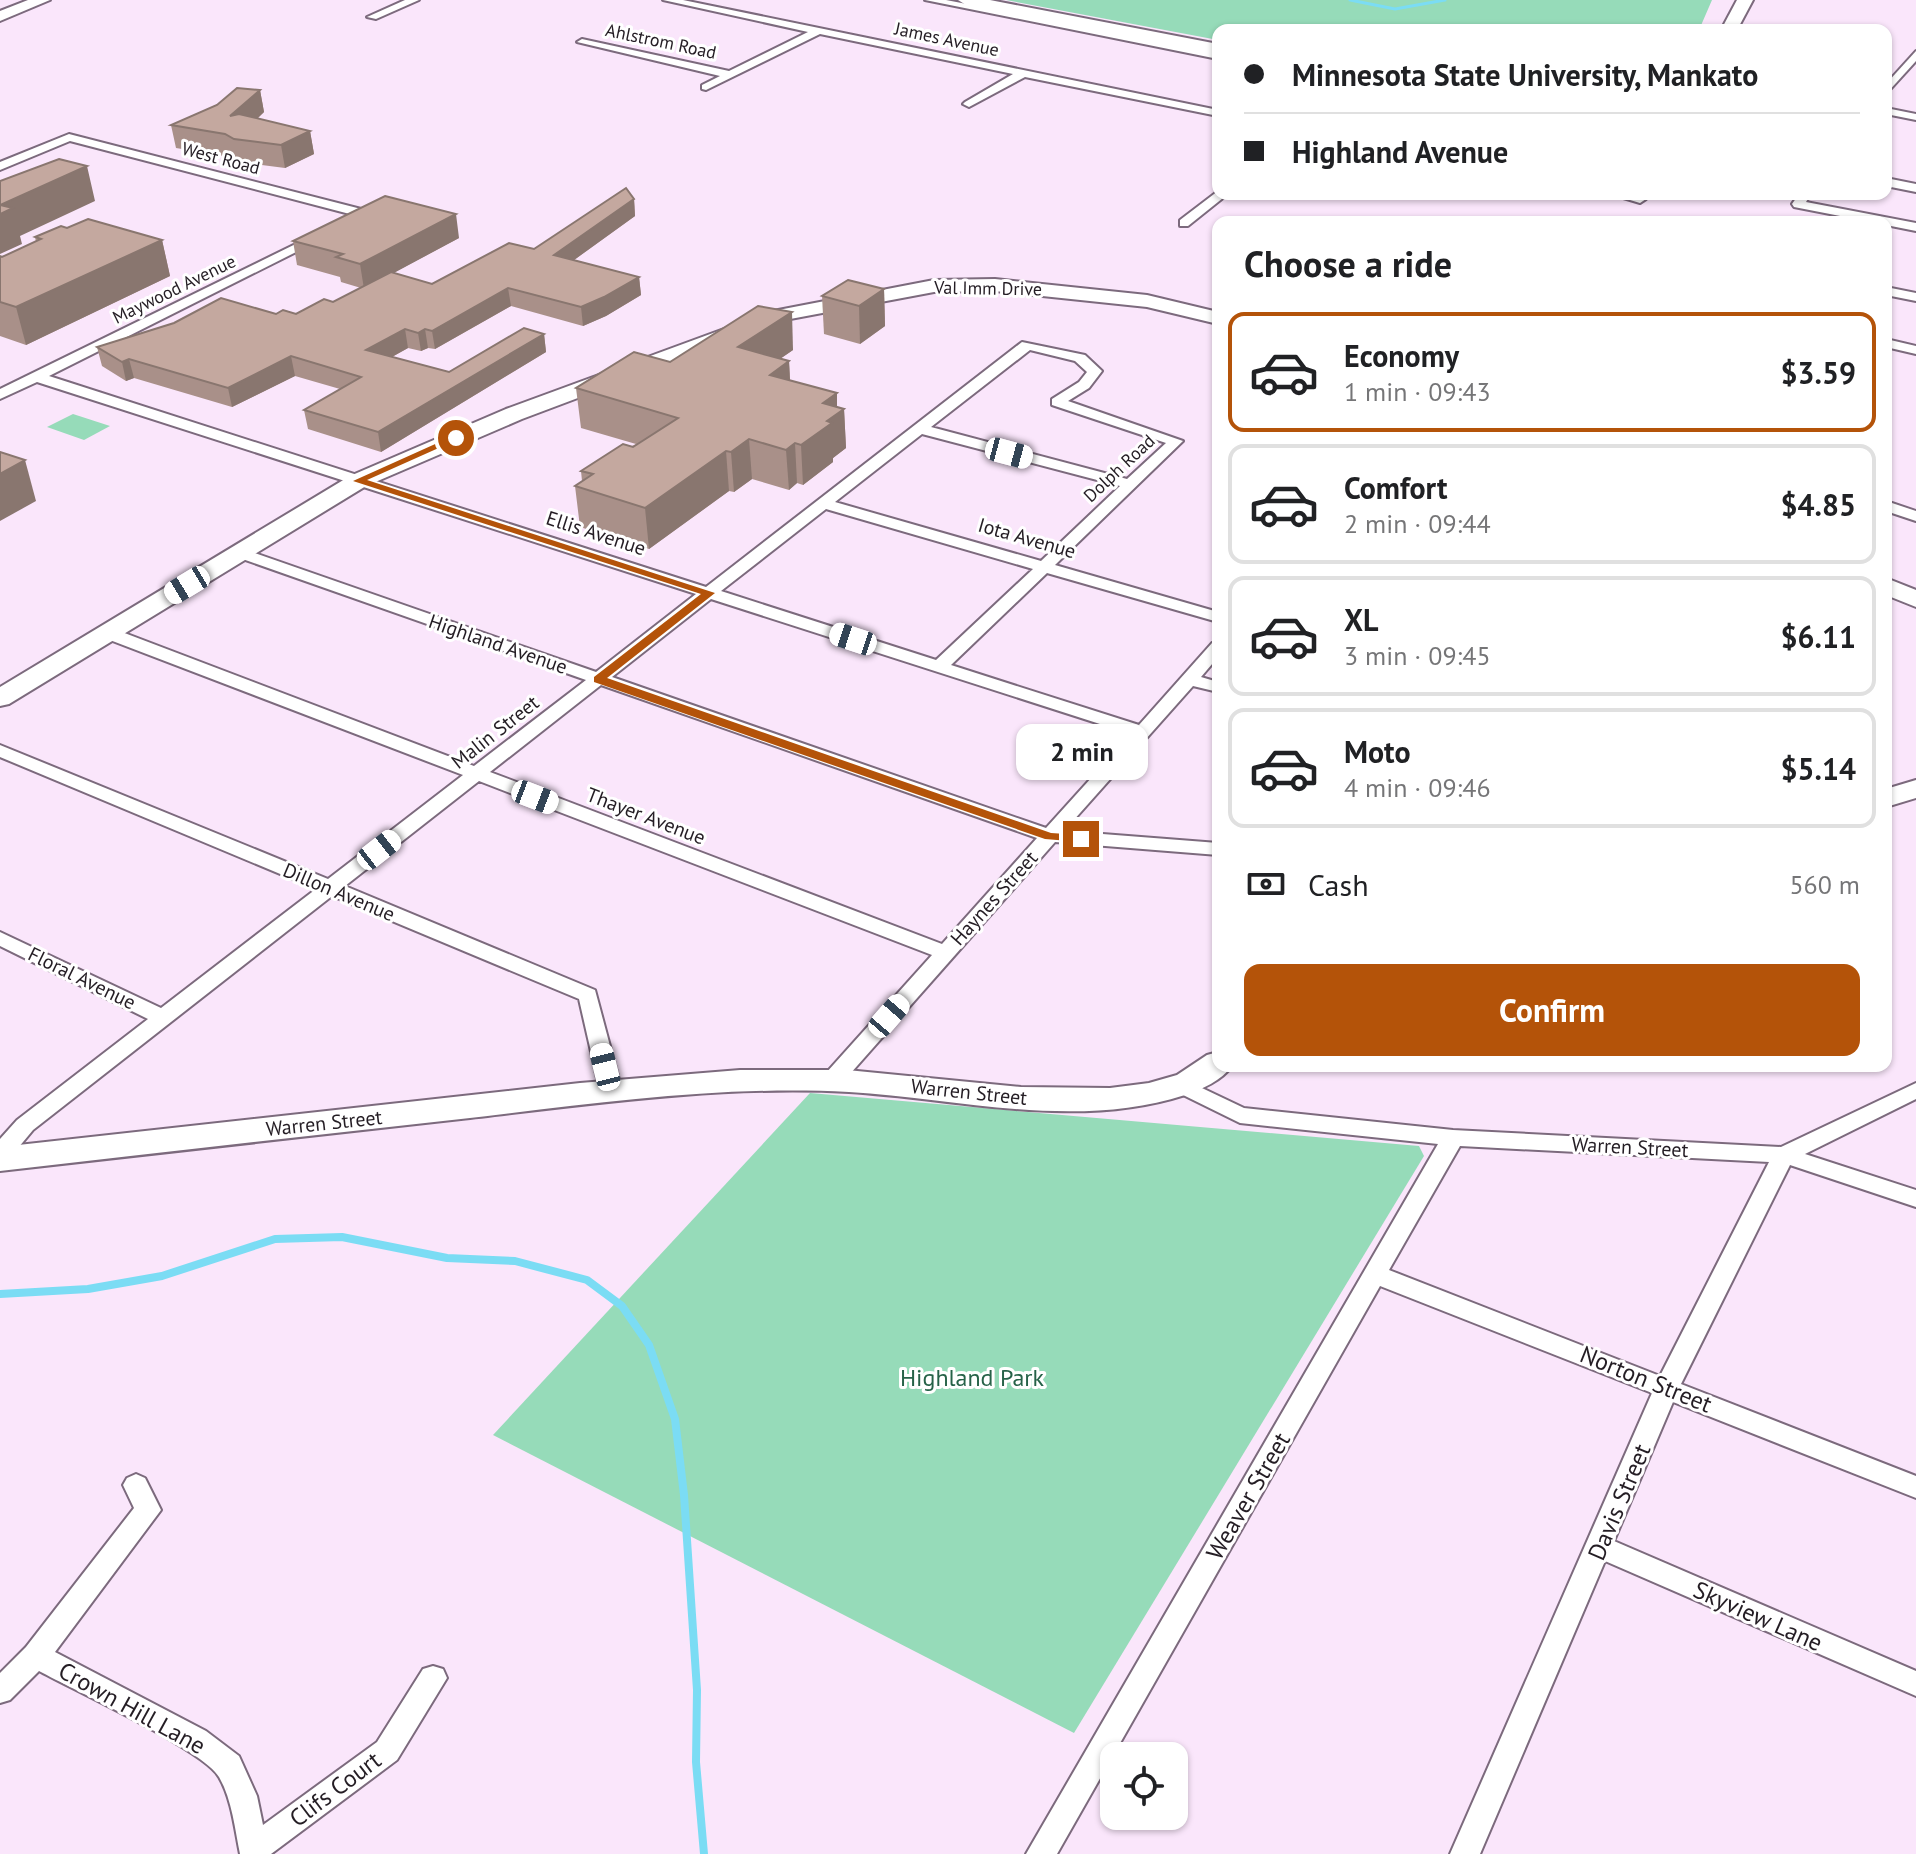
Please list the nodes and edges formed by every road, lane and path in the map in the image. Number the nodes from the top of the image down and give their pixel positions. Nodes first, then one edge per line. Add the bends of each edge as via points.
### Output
1 (42, 0) edge
2 (414, 0) edge
3 (668, 0) edge
4 (930, 0) edge
5 (966, 0) edge
6 (1745, 0) edge
7 (0, 16) edge
8 (372, 17) dead end
9 (1732, 24) edge
10 (818, 31) junction
11 (582, 42) dead end
12 (1212, 48) edge
13 (1212, 55) edge
14 (1915, 56) edge
15 (1023, 73) junction
16 (732, 75) junction
17 (1892, 84) edge
18 (706, 87) dead end
19 (969, 104) dead end
20 (1212, 112) edge
21 (1892, 112) edge
22 (1916, 117) edge
23 (0, 166) edge
24 (1892, 183) edge
25 (1916, 188) edge
26 (1214, 200) edge
27 (1801, 200) edge
28 (365, 214) joint
29 (1860, 216) edge
30 (1892, 222) edge
31 (1184, 223) dead end
32 (1916, 227) edge
33 (1892, 292) edge
34 (1916, 297) edge
35 (1212, 317) edge
36 (1892, 344) edge
37 (1916, 350) edge
38 (1067, 355) joint
39 (36, 377) junction
40 (0, 395) edge
41 (920, 429) junction
42 (358, 481) junction
43 (1129, 484) junction
44 (824, 504) junction
45 (1892, 508) edge
46 (1916, 516) edge
47 (240, 553) junction
48 (1046, 567) junction
49 (1892, 588) edge
50 (709, 593) junction
51 (1916, 600) edge
52 (1212, 615) edge
53 (108, 633) junction
54 (1212, 654) edge
55 (939, 667) junction
56 (598, 679) junction
57 (1189, 679) junction
58 (1212, 685) edge
59 (0, 698) edge
60 (1143, 732) junction
61 (0, 750) edge
62 (476, 775) junction
63 (1916, 788) edge
64 (1892, 797) edge
65 (1049, 836) junction
66 (1212, 849) edge
67 (330, 888) junction
68 (0, 938) edge
69 (945, 953) junction
70 (164, 1018) junction
71 (1212, 1067) edge
72 (834, 1078) junction
73 (1183, 1086) junction
74 (1916, 1090) edge
75 (611, 1091) junction
76 (1453, 1138) junction
77 (1784, 1155) junction
78 (0, 1156) edge
79 (1916, 1199) edge
80 (1375, 1274) junction
81 (1667, 1387) junction
82 (136, 1485) dead end
83 (1916, 1487) edge
84 (1601, 1547) junction
85 (36, 1656) junction
86 (433, 1678) dead end
87 (1916, 1684) edge
88 (0, 1691) edge
89 (254, 1852) edge
90 (1041, 1854) edge
91 (1465, 1854) edge

1 - 7 street
2 - 8 street
3 - 10 street, James Avenue
4 - 13 street
5 - 12 street
6 - 9 street
10 - 15 street, James Avenue
10 - 16 street
11 - 16 street, Ahlstrom Road
14 - 17 street
15 - 19 street
15 - 20 street, James Avenue
16 - 18 street
21 - 22 street
23 - 28 street, West Road via 69,137
24 - 25 street
26 - 31 street
27 - 29 street via 1798,204
28 - 39 street, Maywood Avenue
30 - 32 street
33 - 34 street
35 - 42 street, Val Imm Drive via 1147,301 995,285 934,286 818,306 744,327 528,408
36 - 37 street
38 - 41 street, Malin Street via 1027,345
38 - 43 street, Dolph Road via 1095,371 1057,402 1176,441
39 - 40 street, Maywood Avenue
39 - 42 street, Ellis Avenue
41 - 43 street
41 - 44 street, Malin Street
42 - 47 street, Val Imm Drive
42 - 50 street, Ellis Avenue
43 - 48 street, Dolph Road
44 - 48 street, Iota Avenue
44 - 50 street, Malin Street
45 - 46 street
47 - 53 street, Val Imm Drive
47 - 56 street, Highland Avenue
48 - 52 street, Iota Avenue
48 - 55 street, Dolph Road
49 - 51 street
50 - 55 street, Ellis Avenue
50 - 56 street, Malin Street
53 - 59 street, Val Imm Drive
53 - 62 street, Thayer Avenue
54 - 57 street, Haynes Street
55 - 60 street, Ellis Avenue
56 - 62 street, Malin Street
56 - 65 street, Highland Avenue
57 - 58 street
57 - 60 street, Haynes Street
60 - 65 street, Haynes Street
61 - 67 street, Dillon Avenue
62 - 67 street, Malin Street
62 - 69 street, Thayer Avenue
63 - 64 street
65 - 66 street, Highland Avenue
65 - 69 street, Haynes Street
67 - 70 street, Malin Street
67 - 75 street, Dillon Avenue via 588,995
68 - 70 street, Floral Avenue
69 - 72 street, Haynes Street
70 - 78 street, Malin Street via 25,1125
71 - 73 street
72 - 73 street, Warren Street via 1111,1100
72 - 75 street, Warren Street
73 - 76 street, Warren Street via 1240,1115
74 - 77 street, Warren Street
75 - 78 street, Warren Street
76 - 77 street, Warren Street
76 - 80 street, Weaver Street
77 - 79 street
77 - 81 street, Davis Street
80 - 81 street, Norton Street
80 - 90 street, Weaver Street
81 - 83 street, Norton Street
81 - 84 street, Davis Street
82 - 85 street via 148,1510
84 - 87 street, Skyview Lane
84 - 91 street, Davis Street
85 - 88 street
85 - 89 street, Crown Hill Lane via 196,1740 229,1765
86 - 89 street, Clifs Court via 387,1751

